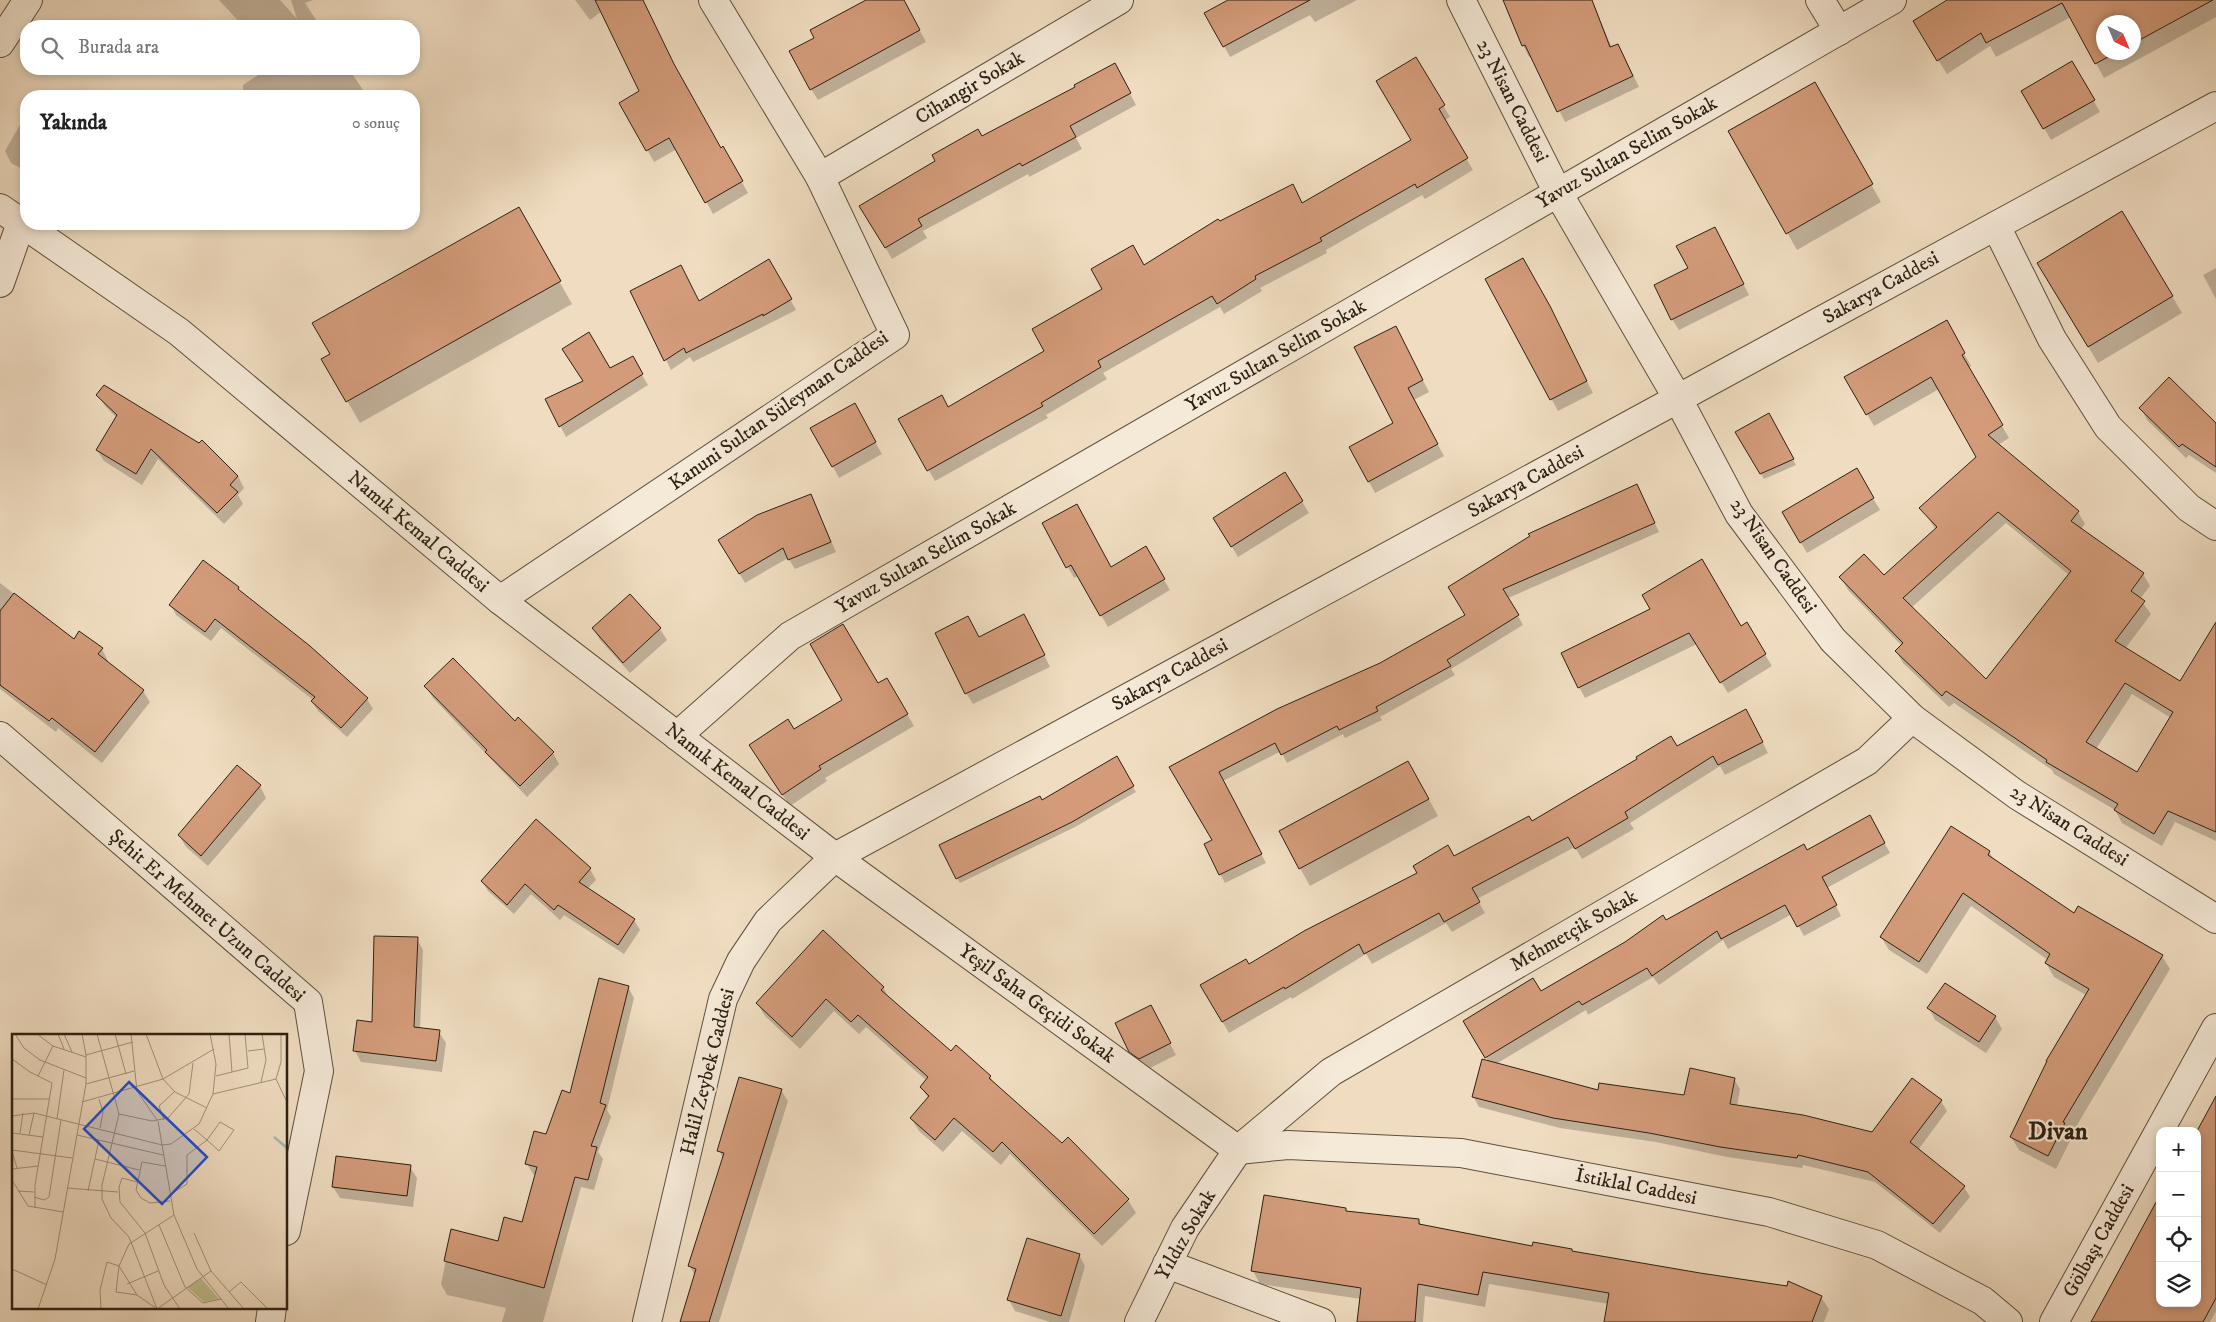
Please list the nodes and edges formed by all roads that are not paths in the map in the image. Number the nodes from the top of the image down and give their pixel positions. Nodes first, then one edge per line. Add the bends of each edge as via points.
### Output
1 (28, 0) edge
2 (713, 0) edge
3 (1119, 0) edge
4 (1461, 0) edge
5 (1820, 0) edge
6 (1892, 0) edge
7 (1839, 31) junction
8 (0, 43) edge
9 (2216, 106) edge
10 (820, 177) junction
11 (1558, 193) junction
12 (10, 216) edge
13 (1996, 226) junction
14 (30, 230) edge
15 (0, 284) edge
16 (1678, 399) junction
17 (2216, 526) edge
18 (500, 600) junction
19 (1912, 718) junction
20 (0, 736) edge
21 (677, 736) junction
22 (835, 857) junction
23 (2216, 919) edge
24 (2216, 1028) edge
25 (1238, 1150) junction
26 (288, 1221) edge
27 (1167, 1264) junction
28 (647, 1322) edge
29 (1138, 1322) edge
30 (1321, 1322) edge
31 (2008, 1322) edge
32 (2054, 1322) edge

1 - 8 street
2 - 10 street, Kanuni Sultan Süleyman Caddesi
3 - 10 street, Cihangir Sokak
4 - 11 street, 23 Nisan Caddesi
5 - 7 street
6 - 7 street, Yavuz Sultan Selim Sokak
7 - 11 street, Yavuz Sultan Selim Sokak
9 - 13 street, Sakarya Caddesi
10 - 18 street, Kanuni Sultan Süleyman Caddesi via 896,335
11 - 16 street, 23 Nisan Caddesi
11 - 21 street, Yavuz Sultan Selim Sokak via 790,636
12 - 15 street
13 - 16 street, Sakarya Caddesi
13 - 17 street via 2052,339 2108,427 2189,508
14 - 18 street, Namık Kemal Caddesi via 179,332
16 - 19 street, 23 Nisan Caddesi via 1745,522 1833,640
16 - 22 street, Sakarya Caddesi
18 - 21 street, Namık Kemal Caddesi
19 - 23 street, 23 Nisan Caddesi via 2017,794
19 - 25 street, Mehmetçik Sokak via 1867,760 1331,1072
20 - 26 street, Şehit Er Mehmet Uzun Caddesi via 308,1002 319,1070
21 - 22 street, Namık Kemal Caddesi
22 - 25 street, Yeşil Saha Geçidi Sokak
22 - 28 street, Halil Zeybek Caddesi via 768,921 741,961 723,999
24 - 32 street, Gölbaşı Caddesi
25 - 27 street, Yıldız Sokak via 1185,1228
25 - 31 street, İstiklal Caddesi via 1288,1145 1461,1153 1769,1212 1877,1245 1983,1301
27 - 29 street, Yıldız Sokak
27 - 30 street

